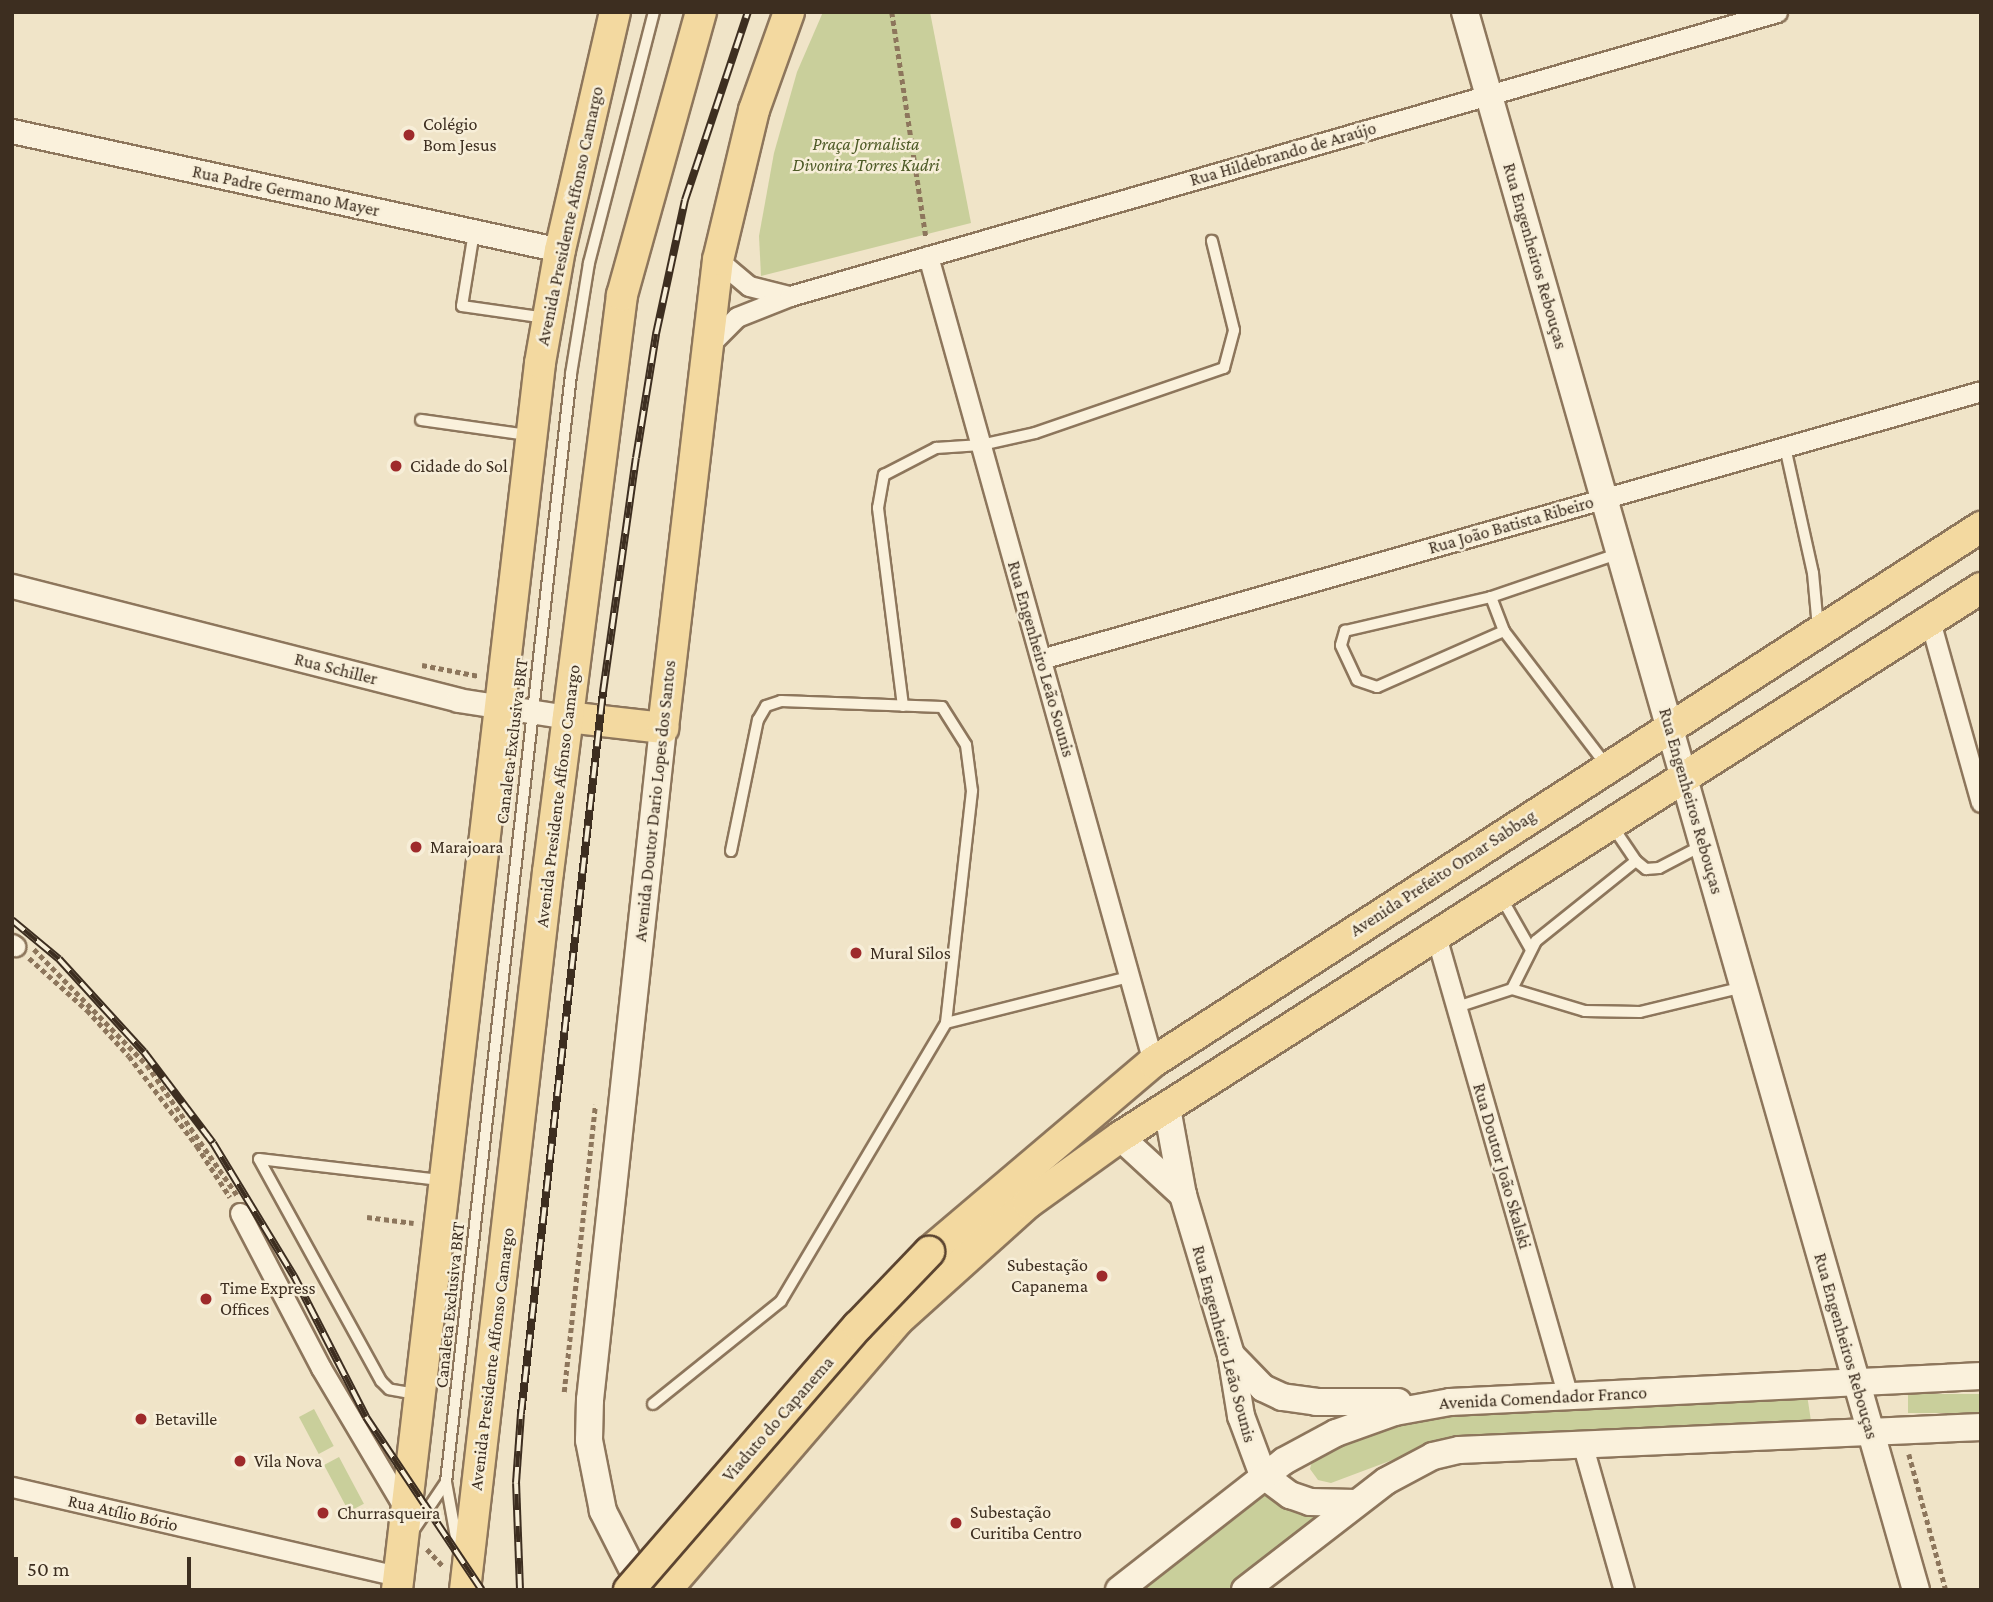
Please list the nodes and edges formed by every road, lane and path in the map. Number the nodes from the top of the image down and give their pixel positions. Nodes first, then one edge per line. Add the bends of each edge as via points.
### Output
1 (615, 12) edge
2 (654, 12) edge
3 (701, 12) edge
4 (789, 12) edge
5 (892, 12) edge
6 (1465, 12) edge
7 (1777, 12) edge
8 (1489, 95) junction
9 (12, 131) edge
10 (474, 231) junction
11 (1212, 241) dead end
12 (560, 250) junction
13 (928, 256) junction
14 (718, 260) junction
15 (790, 296) junction
16 (546, 318) junction
17 (706, 348) junction
18 (1981, 391) edge
19 (421, 420) dead end
20 (532, 435) junction
21 (981, 445) junction
22 (1785, 447) junction
23 (1604, 498) junction
24 (1981, 527) edge
25 (1620, 553) junction
26 (12, 586) edge
27 (1981, 588) edge
28 (1491, 597) junction
29 (1930, 621) junction
30 (1504, 631) junction
31 (1819, 631) junction
32 (1041, 659) junction
33 (903, 706) junction
34 (499, 709) junction
35 (532, 713) junction
36 (568, 717) junction
37 (1669, 727) junction
38 (663, 728) junction
39 (1607, 766) junction
40 (1684, 778) junction
41 (1981, 802) edge
42 (1611, 824) junction
43 (1703, 845) junction
44 (731, 851) dead end
45 (1636, 861) junction
46 (1500, 895) junction
47 (1436, 936) junction
48 (19, 945) edge
49 (1530, 948) junction
50 (1129, 976) junction
51 (1744, 987) junction
52 (1513, 989) junction
53 (1457, 1007) junction
54 (946, 1023) junction
55 (1153, 1062) junction
56 (1167, 1108) junction
57 (1120, 1137) junction
58 (444, 1180) junction
59 (1183, 1195) junction
60 (239, 1206) junction
61 (367, 1217) dead end
62 (439, 1225) junction
63 (938, 1262) junction
64 (1231, 1355) junction
65 (1981, 1376) edge
66 (1856, 1382) junction
67 (419, 1395) junction
68 (1568, 1396) junction
69 (1450, 1402) junction
70 (653, 1404) dead end
71 (1981, 1427) edge
72 (1870, 1432) junction
73 (1582, 1443) junction
74 (1908, 1450) dead end
75 (1263, 1475) junction
76 (446, 1482) junction
77 (12, 1487) edge
78 (1356, 1503) junction
79 (406, 1511) junction
80 (402, 1546) junction
81 (398, 1583) edge
82 (465, 1589) edge
83 (629, 1590) edge
84 (643, 1590) edge
85 (666, 1590) edge
86 (1119, 1590) edge
87 (1245, 1590) edge
88 (1624, 1590) edge
89 (1916, 1590) edge
90 (1946, 1590) edge

1 - 12 main road, Avenida Presidente Affonso Camargo
2 - 35 lane, Canaleta Exclusiva BRT via 611,169 578,325
3 - 36 main road, Avenida Presidente Affonso Camargo via 622,295
4 - 14 main road, Avenida Doutor Dario Lopes dos Santos via 739,162
5 - 13 path
6 - 8 main road, Rua Engenheiros Rebouças
7 - 8 street, Rua Hildebrando de Araújo
8 - 13 street, Rua Hildebrando de Araújo
8 - 23 main road, Rua Engenheiros Rebouças
9 - 10 street, Rua Padre Germano Mayer
10 - 12 street, Rua Padre Germano Mayer
10 - 16 lane via 462,306
11 - 21 lane via 1234,330 1233,348 1224,368 1034,433
12 - 16 main road, Avenida Presidente Affonso Camargo
13 - 15 street, Rua Hildebrando de Araújo
13 - 21 street, Rua Engenheiro Leão Sounis
14 - 15 street, Rua Hildebrando de Araújo via 749,286
14 - 17 main road, Avenida Doutor Dario Lopes dos Santos
15 - 17 street, Rua Hildebrando de Araújo via 737,317
16 - 20 main road, Avenida Presidente Affonso Camargo
17 - 38 main road, Avenida Doutor Dario Lopes dos Santos
18 - 22 street, Rua João Batista Ribeiro
19 - 20 lane
20 - 34 main road, Avenida Presidente Affonso Camargo
21 - 32 street, Rua Engenheiro Leão Sounis
21 - 33 lane via 936,448 884,475 878,508
22 - 23 street, Rua João Batista Ribeiro
22 - 31 lane via 1813,573 1812,607
23 - 25 main road, Rua Engenheiros Rebouças
23 - 32 street, Rua João Batista Ribeiro
24 - 31 main road, Avenida Prefeito Omar Sabbag
25 - 28 lane
25 - 37 main road, Rua Engenheiros Rebouças
26 - 34 street, Rua Schiller
27 - 29 main road
28 - 30 lane
28 - 30 lane via 1345,631 1341,645 1357,680 1377,687
29 - 40 main road
29 - 41 street
30 - 39 lane
31 - 37 main road, Avenida Prefeito Omar Sabbag
32 - 50 street, Rua Engenheiro Leão Sounis
33 - 44 lane via 781,701 766,706 758,720
33 - 54 lane via 942,707 966,745 972,791
34 - 35 street, Rua Schiller
34 - 58 main road, Avenida Presidente Affonso Camargo
35 - 36 street, Rua Schiller
35 - 76 lane, Canaleta Exclusiva BRT
36 - 38 main road, Rua Schiller
36 - 82 main road, Avenida Presidente Affonso Camargo
37 - 39 main road, Avenida Prefeito Omar Sabbag
37 - 40 main road, Rua Engenheiros Rebouças
38 - 84 main road, Avenida Doutor Dario Lopes dos Santos via 589,1440 603,1511
39 - 55 main road, Avenida Prefeito Omar Sabbag
40 - 42 main road
40 - 43 main road, Rua Engenheiros Rebouças
42 - 45 lane
42 - 46 main road
43 - 45 lane via 1659,868 1646,869
43 - 51 main road, Rua Engenheiros Rebouças
45 - 49 lane
46 - 47 main road
46 - 49 lane
47 - 53 street, Rua Doutor João Skalski
47 - 56 main road
48 - 60 path via 129,1056
48 - 60 path via 147,1065
49 - 52 lane
50 - 54 lane
50 - 55 street, Rua Engenheiro Leão Sounis
51 - 52 lane via 1640,1012 1585,1011
51 - 66 main road, Rua Engenheiros Rebouças
52 - 53 lane
53 - 68 street, Rua Doutor João Skalski
54 - 70 lane via 781,1301
55 - 63 main road, Avenida Prefeito Omar Sabbag
56 - 57 main road
56 - 59 main road, Rua Engenheiro Leão Sounis
57 - 59 main road
57 - 63 main road
58 - 62 main road, Avenida Presidente Affonso Camargo
58 - 67 lane via 259,1158 381,1381 389,1389
59 - 64 main road, Rua Engenheiro Leão Sounis
60 - 79 street via 327,1378
61 - 62 path
62 - 67 main road, Avenida Presidente Affonso Camargo
63 - 83 main road, Viaduto do Capanema, bridge via 858,1326
63 - 85 main road, Viaduto do Capanema via 873,1348
64 - 69 main road via 1263,1388 1297,1401
64 - 75 main road, Rua Engenheiro Leão Sounis via 1241,1416
65 - 66 main road, Avenida Comendador Franco
66 - 68 main road, Avenida Comendador Franco
66 - 72 main road, Rua Engenheiros Rebouças
67 - 79 main road, Avenida Presidente Affonso Camargo
68 - 69 main road, Avenida Comendador Franco
69 - 75 main road, Avenida Comendador Franco via 1367,1420
71 - 72 main road
72 - 73 main road
72 - 89 main road, Rua Engenheiros Rebouças
73 - 78 main road via 1486,1447 1433,1456 1408,1467
73 - 88 street
74 - 90 path
75 - 78 main road via 1290,1495 1310,1502
75 - 86 main road, Avenida Comendador Franco
76 - 80 lane, Canaleta Exclusiva BRT
76 - 82 lane, Canaleta Exclusiva BRT
77 - 81 street, Rua Atílio Bório
78 - 87 main road
79 - 80 main road, Avenida Presidente Affonso Camargo
80 - 81 main road, Avenida Presidente Affonso Camargo

